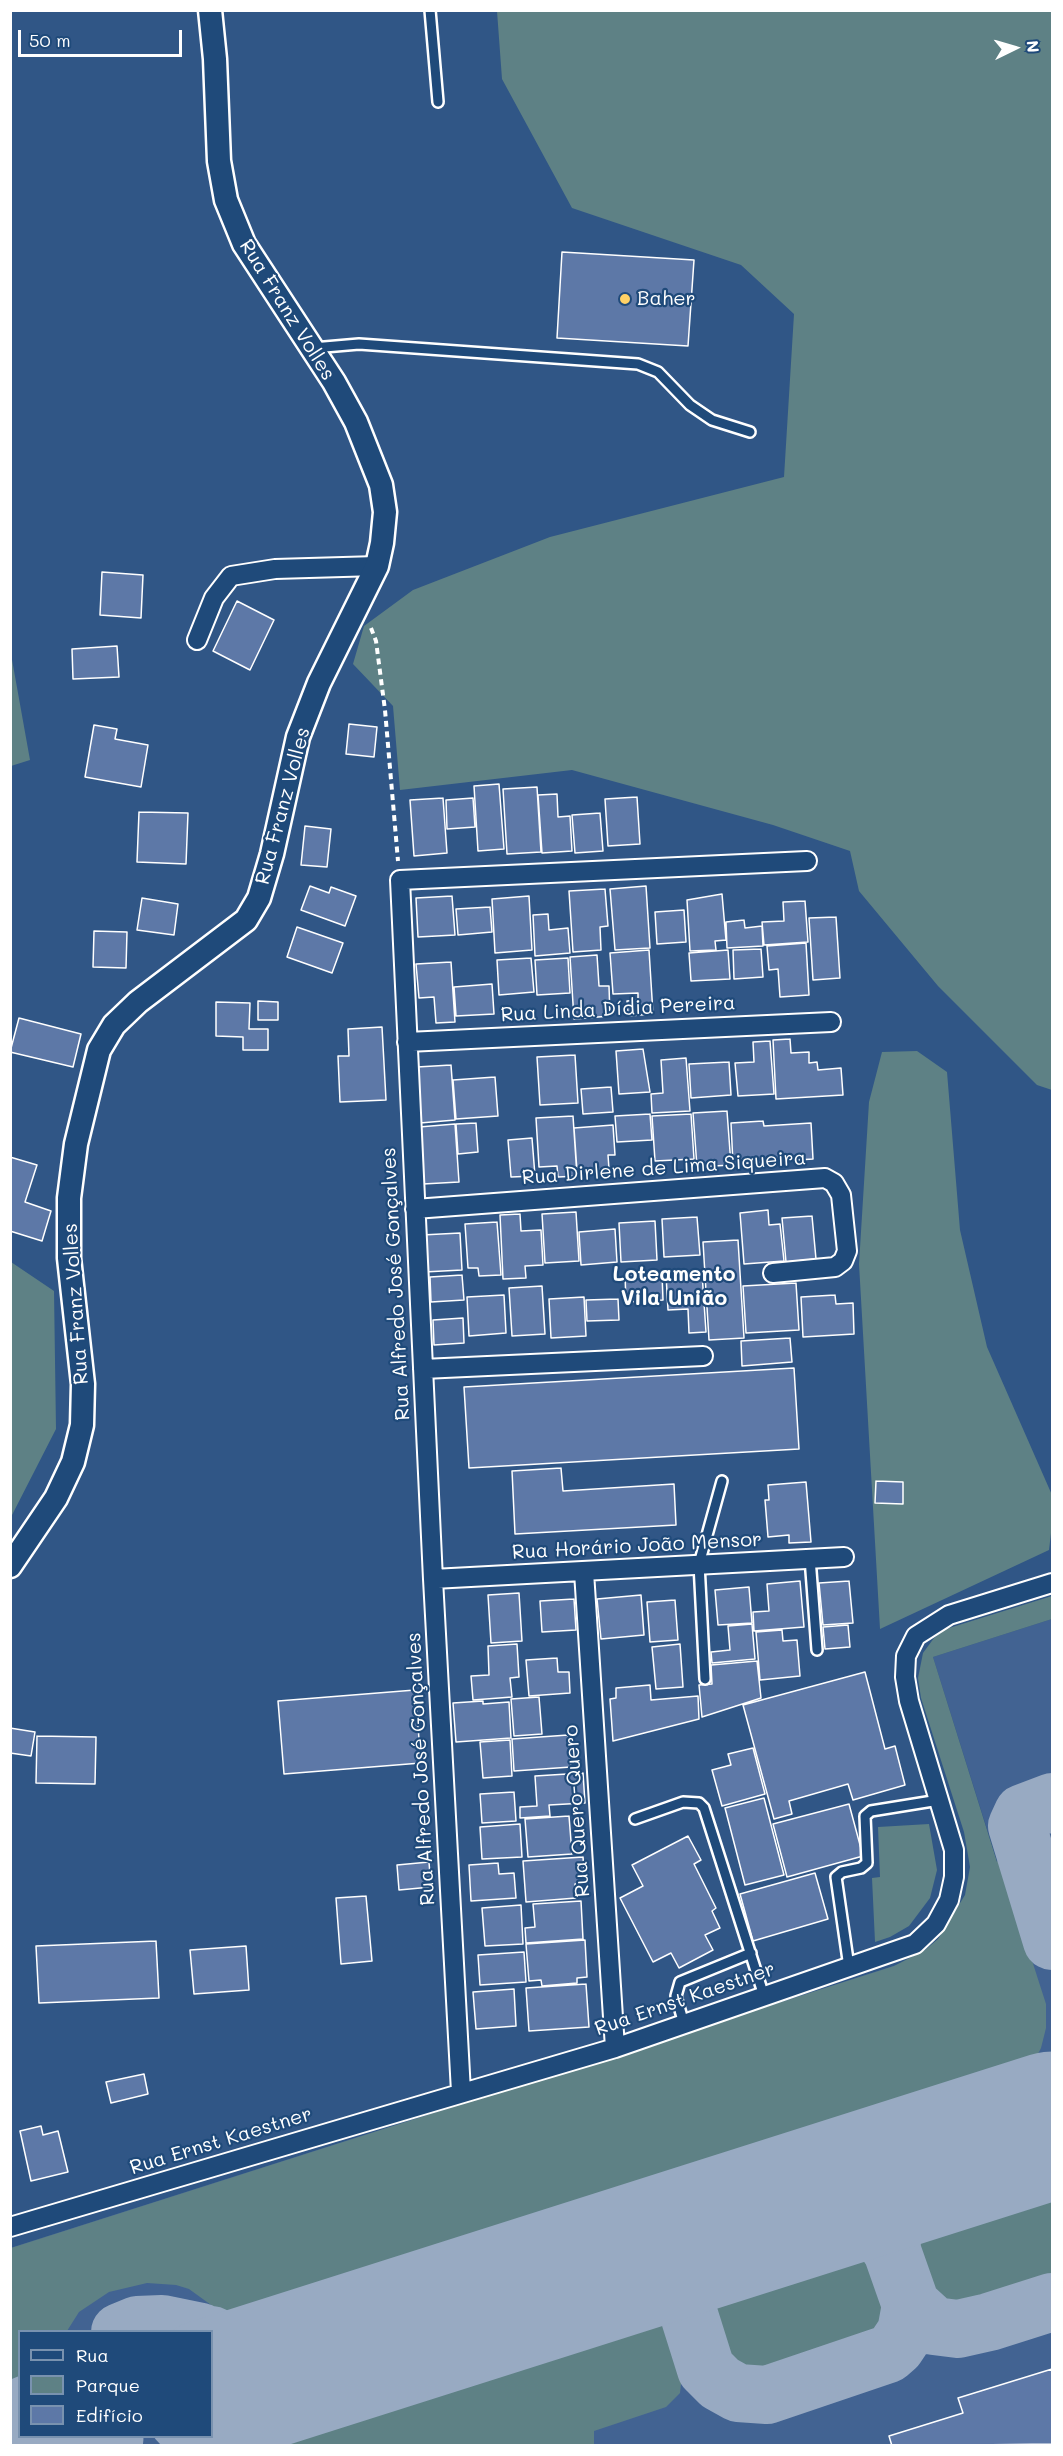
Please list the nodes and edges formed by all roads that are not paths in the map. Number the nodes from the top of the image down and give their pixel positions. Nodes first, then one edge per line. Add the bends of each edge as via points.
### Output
1 (210, 10) edge
2 (430, 10) edge
3 (438, 102) dead end
4 (310, 348) junction
5 (750, 432) dead end
6 (377, 566) junction
7 (197, 640) dead end
8 (807, 861) dead end
9 (831, 1022) dead end
10 (406, 1042) junction
11 (415, 1209) junction
12 (773, 1273) dead end
13 (703, 1356) dead end
14 (423, 1369) junction
15 (722, 1481) dead end
16 (844, 1557) dead end
17 (810, 1558) junction
18 (699, 1564) junction
19 (10, 1566) edge
20 (584, 1572) junction
21 (433, 1580) junction
22 (1053, 1583) edge
23 (817, 1650) dead end
24 (705, 1679) dead end
25 (939, 1800) junction
26 (635, 1819) dead end
27 (751, 1953) junction
28 (849, 1967) junction
29 (764, 1996) junction
30 (684, 2024) junction
31 (615, 2048) junction
32 (461, 2092) junction
33 (10, 2227) edge

1 - 4 street, Rua Franz Volles via 219,161 226,200 244,244
2 - 3 lane
4 - 5 lane via 359,345 638,364 658,372 690,405 712,420
4 - 6 street, Rua Franz Volles via 356,422 381,485 385,512
6 - 7 street via 275,569 231,576 214,598
6 - 19 street, Rua Franz Volles via 319,683 298,737 259,898 246,920 138,1002 114,1025 99,1050 76,1144 69,1198 69,1258 82,1384 82,1425 73,1462 56,1498
8 - 10 street, Rua Alfredo José Gonçalves via 400,880
9 - 10 street, Rua Linda Dídia Pereira
10 - 11 street, Rua Alfredo José Gonçalves
11 - 12 street, Rua Dirlene de Lima Siqueira via 825,1178 834,1183 841,1195 847,1251 843,1261 835,1267
11 - 14 street, Rua Alfredo José Gonçalves
13 - 14 street
14 - 21 street, Rua Alfredo José Gonçalves
15 - 18 lane
16 - 17 street, Rua Horário João Mensor
17 - 18 street, Rua Horário João Mensor
17 - 23 lane
18 - 20 street, Rua Horário João Mensor
18 - 24 lane
20 - 21 street, Rua Horário João Mensor
20 - 31 street, Rua Quero-Quero
21 - 32 street, Rua Alfredo José Gonçalves
22 - 25 street, Rua Ernst Kaestner via 949,1615 915,1636 906,1656 905,1677
25 - 28 street, Rua Ernst Kaestner via 954,1851 949,1900 936,1924 915,1944
25 - 28 lane via 871,1811 865,1816 867,1863 838,1874 836,1881
26 - 27 lane via 683,1802 699,1803 704,1808
27 - 29 lane
27 - 30 lane via 680,1982 676,1996
28 - 29 street, Rua Ernst Kaestner
29 - 30 street, Rua Ernst Kaestner
30 - 31 street, Rua Ernst Kaestner
31 - 32 street, Rua Ernst Kaestner
32 - 33 street, Rua Ernst Kaestner

